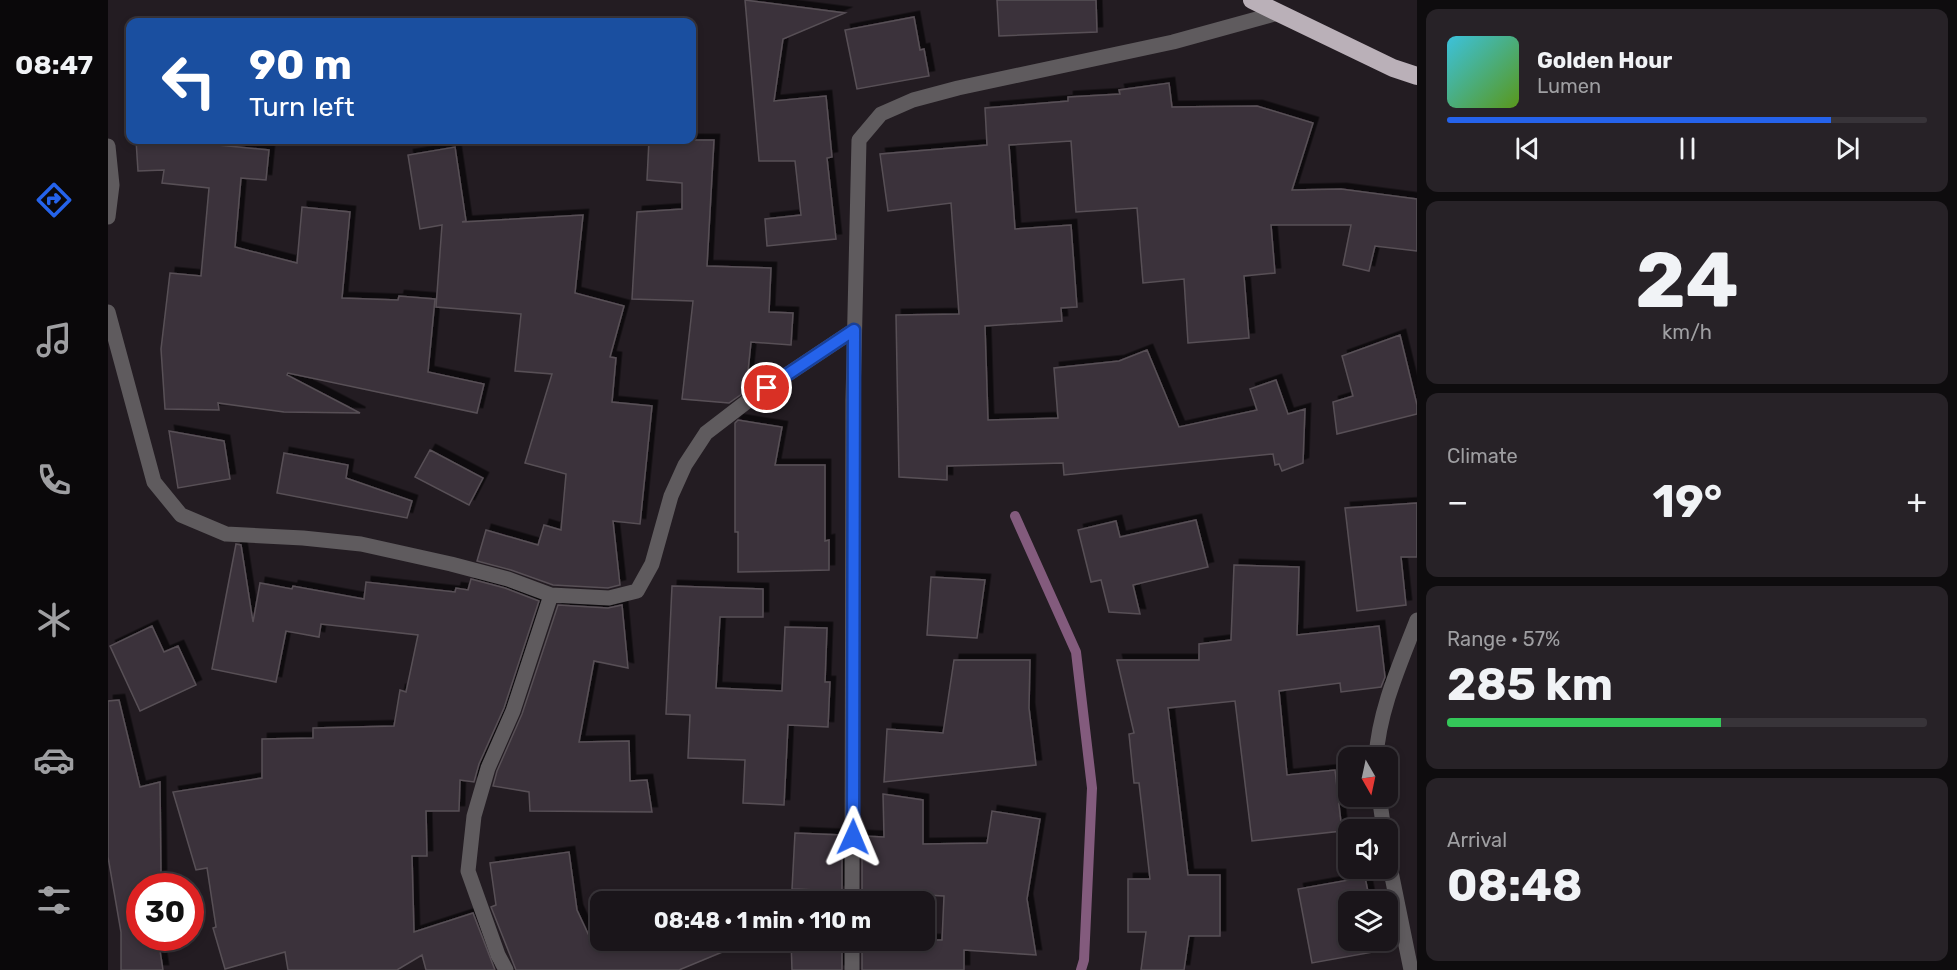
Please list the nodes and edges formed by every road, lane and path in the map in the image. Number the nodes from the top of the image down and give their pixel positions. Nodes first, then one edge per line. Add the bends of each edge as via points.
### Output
1 (1252, 0) edge
2 (1278, 13) junction
3 (1417, 76) edge
4 (108, 146) edge
5 (108, 217) edge
6 (108, 312) edge
7 (854, 330) junction
8 (551, 595) junction
9 (1417, 620) edge
10 (1376, 747) edge
11 (1392, 879) edge
12 (852, 891) edge
13 (852, 951) edge
14 (506, 970) edge
15 (852, 970) edge
16 (1411, 970) edge

1 - 2 highway
2 - 3 highway
2 - 7 street via 1173,42 958,88 913,100 881,114 859,140
4 - 5 street via 112,185
6 - 8 street via 154,483 182,515 226,534 372,546 508,579
7 - 8 street via 706,433 671,496 652,564 638,591 609,598
7 - 12 street
8 - 14 street via 474,816 468,872
9 - 10 street via 1385,707
11 - 16 street
13 - 15 street

